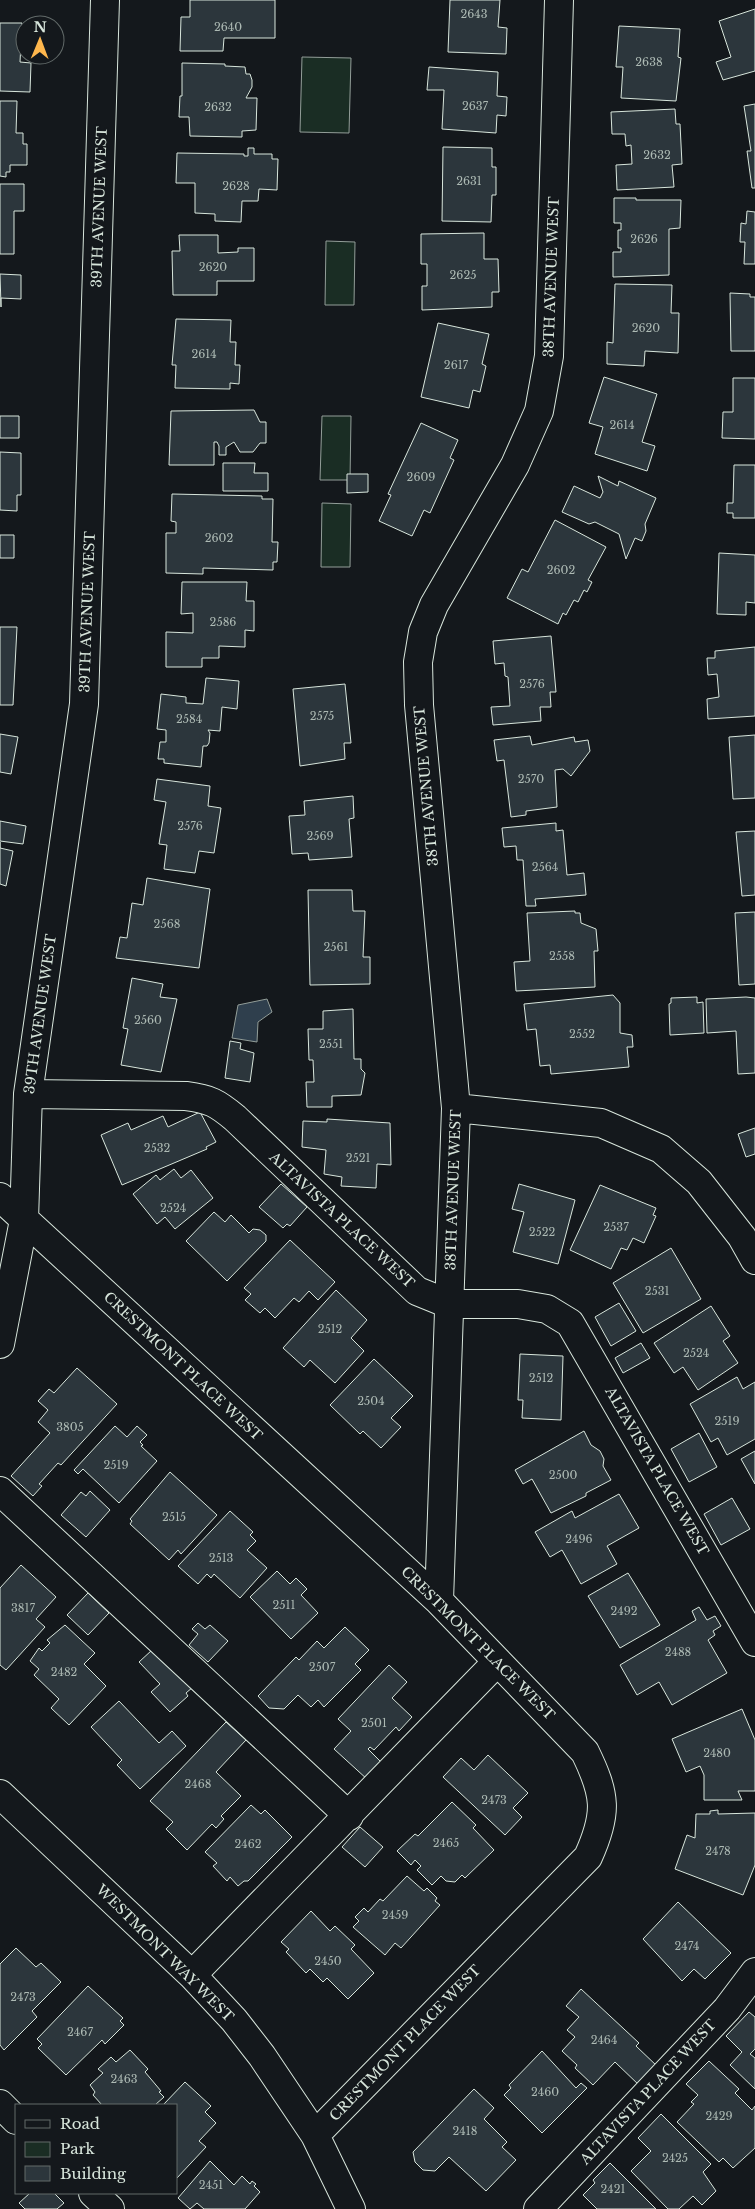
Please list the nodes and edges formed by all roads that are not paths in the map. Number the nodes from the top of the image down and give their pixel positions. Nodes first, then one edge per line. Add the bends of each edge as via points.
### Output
1 (105, 0) edge
2 (559, 0) edge
3 (28, 1094) junction
4 (456, 1108) junction
5 (0, 1197) edge
6 (24, 1220) junction
7 (755, 1260) edge
8 (449, 1304) junction
9 (0, 1344) edge
10 (0, 1491) edge
11 (439, 1601) junction
12 (755, 1642) edge
13 (497, 1662) junction
14 (0, 1794) edge
15 (349, 1816) junction
16 (755, 1972) edge
17 (192, 1975) junction
18 (0, 2104) edge
19 (15, 2119) edge
20 (315, 2135) junction
21 (94, 2194) edge
22 (110, 2209) edge
23 (352, 2209) edge
24 (538, 2209) edge

1 - 3 street, 39TH AVENUE WEST via 84,704
2 - 4 street, 38TH AVENUE WEST via 549,356 538,411 515,465 434,605 423,632 418,662 419,705
3 - 6 street, 39TH AVENUE WEST
3 - 8 street, ALTAVISTA PLACE WEST via 186,1096 220,1105 417,1291
4 - 7 street via 601,1123 661,1149 699,1182 742,1237
4 - 8 street, 38TH AVENUE WEST
5 - 6 street, CRESTMONT PLACE WEST
6 - 9 street, 39TH AVENUE WEST
6 - 11 street, CRESTMONT PLACE WEST
8 - 11 street, 38TH AVENUE WEST
8 - 12 street, ALTAVISTA PLACE WEST via 518,1304 547,1309 570,1323
10 - 15 street
11 - 13 street, CRESTMONT PLACE WEST
13 - 15 street
13 - 20 street, CRESTMONT PLACE WEST via 585,1752 600,1783 599,1832 588,1857
14 - 17 street, WESTMONT WAY WEST
15 - 17 street
16 - 24 street, ALTAVISTA PLACE WEST via 727,2009
17 - 20 street, WESTMONT WAY WEST via 262,2056
18 - 19 street
20 - 23 street, WESTMONT WAY WEST
21 - 22 street

